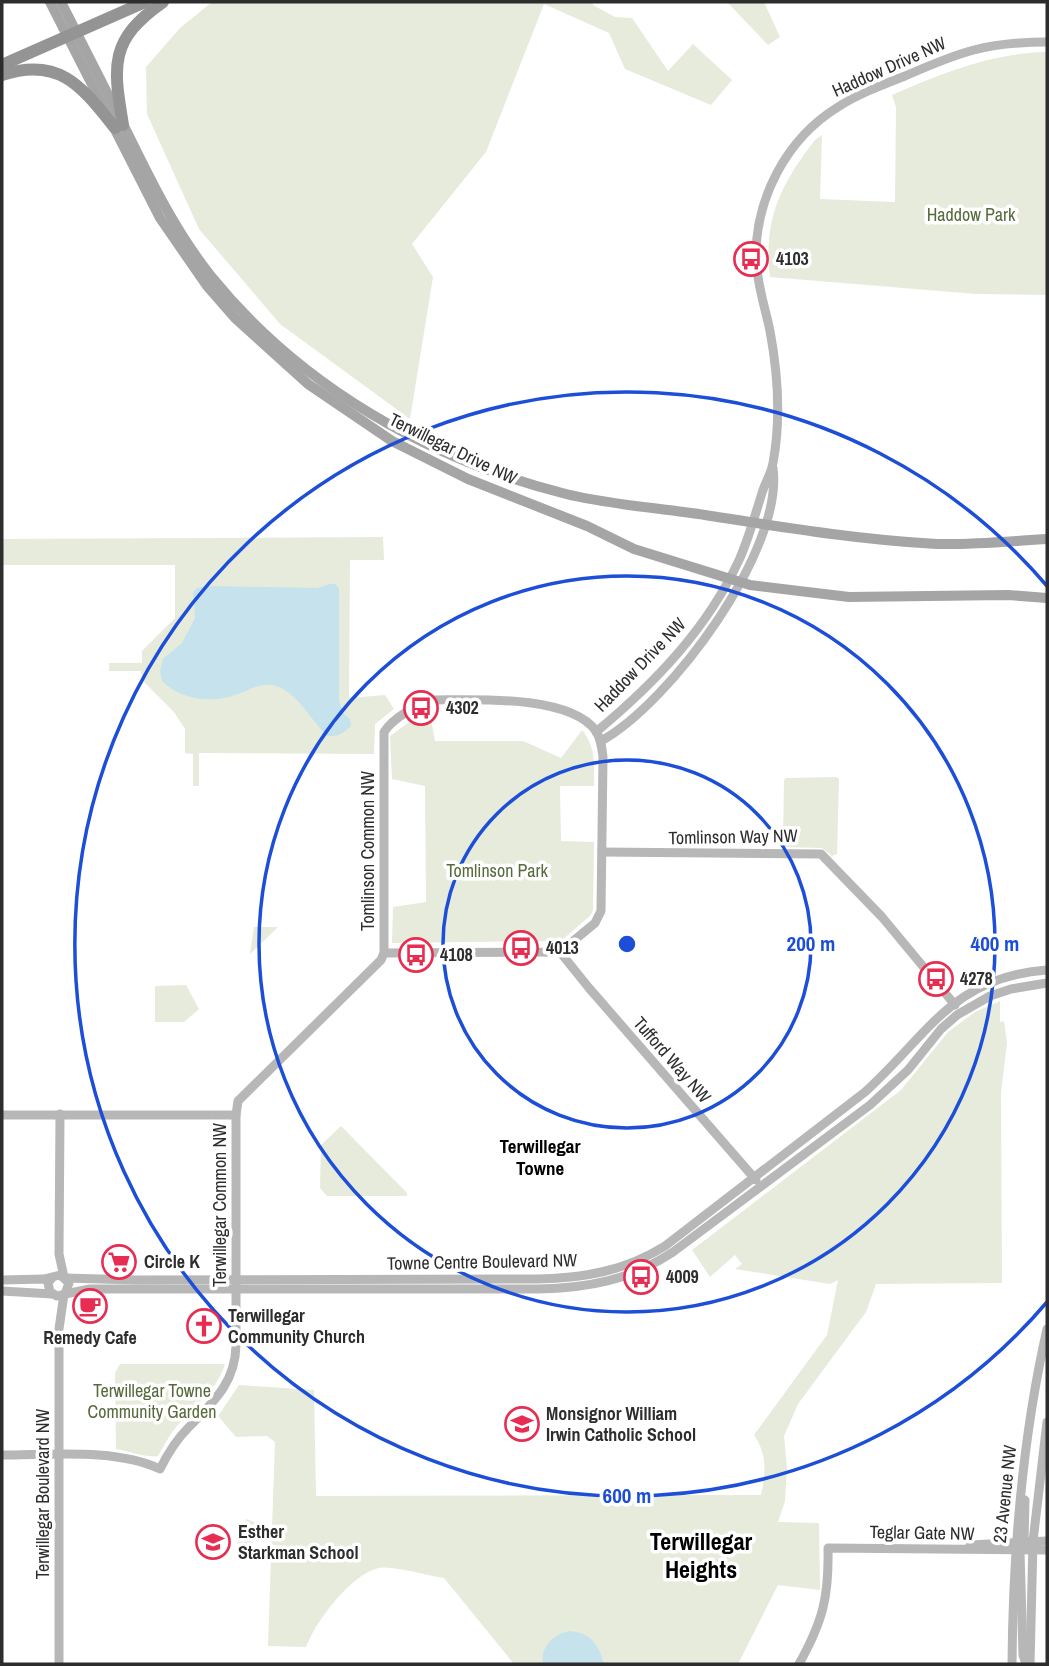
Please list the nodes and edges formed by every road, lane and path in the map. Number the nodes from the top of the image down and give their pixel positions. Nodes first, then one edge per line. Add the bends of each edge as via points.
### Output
1 (50, 2) edge
2 (61, 2) edge
3 (145, 2) edge
4 (163, 2) edge
5 (72, 35) junction
6 (1047, 42) edge
7 (2, 65) edge
8 (2, 75) edge
9 (119, 127) junction
10 (773, 467) junction
11 (753, 524) junction
12 (765, 526) junction
13 (1047, 539) edge
14 (735, 581) junction
15 (1047, 598) edge
16 (596, 732) junction
17 (601, 741) junction
18 (602, 852) junction
19 (560, 951) junction
20 (384, 953) junction
21 (1047, 970) edge
22 (1047, 983) edge
23 (953, 1003) junction
24 (960, 1013) junction
25 (2, 1115) edge
26 (60, 1115) junction
27 (236, 1115) junction
28 (754, 1177) junction
29 (762, 1187) junction
30 (59, 1277) junction
31 (2, 1280) edge
32 (236, 1284) junction
33 (414, 1284) junction
34 (2, 1291) edge
35 (53, 1294) junction
36 (65, 1294) junction
37 (59, 1324) junction
38 (1047, 1329) edge
39 (1047, 1422) edge
40 (2, 1455) edge
41 (58, 1455) junction
42 (1047, 1541) edge
43 (1023, 1546) junction
44 (1047, 1550) edge
45 (59, 1664) edge
46 (799, 1664) edge
47 (1012, 1664) edge
48 (1028, 1664) edge

1 - 5 main road, Terwillegar Drive NW
2 - 5 main road, Terwillegar Drive NW
3 - 5 highway
4 - 9 highway via 145,14 118,52
5 - 7 highway
5 - 9 main road, Terwillegar Drive NW
6 - 10 street, Haddow Drive NW via 1001,43 968,50 858,96 816,123 786,157 764,204 757,251 776,376
8 - 9 highway via 31,69 62,75
9 - 11 main road, Terwillegar Drive NW via 188,244 242,312 368,413 447,453 541,487
9 - 14 main road, Terwillegar Drive NW via 160,218 207,286 260,341 326,398 416,455 468,480 634,549
10 - 11 street, Haddow Drive NW
10 - 12 street, Haddow Drive NW via 775,481
11 - 12 main road, Terwillegar Drive NW
11 - 14 street, Haddow Drive NW
12 - 13 main road, Terwillegar Drive NW via 940,544
12 - 14 street, Haddow Drive NW
14 - 15 main road, Terwillegar Drive NW via 849,597
14 - 16 street, Haddow Drive NW via 691,640
14 - 17 street, Haddow Drive NW via 718,622 693,655 630,721
16 - 17 street, Tomlinson Common NW
16 - 20 street, Tomlinson Common NW via 567,713 513,700 427,701 386,728
17 - 18 street, Tomlinson Common NW
18 - 19 street, Tomlinson Common NW via 599,918
18 - 23 street, Tomlinson Way NW via 821,853
19 - 20 street, Tomlinson Common NW
19 - 28 street, Tufford Way NW
20 - 27 street via 238,1101
21 - 23 street, Towne Centre Boulevard NW via 1009,976
22 - 24 street, Towne Centre Boulevard NW via 990,996
23 - 24 street, Tomlinson Way NW
23 - 28 street, Towne Centre Boulevard NW via 865,1092
24 - 29 street, Towne Centre Boulevard NW via 870,1105
25 - 26 street, Terwillegar Common NW
26 - 27 street, Terwillegar Common NW
26 - 30 street
27 - 32 street, Terwillegar Common NW
28 - 29 street, Tufford Way NW
28 - 33 street, Towne Centre Boulevard NW via 665,1246 611,1271 563,1279
29 - 33 street, Towne Centre Boulevard NW via 660,1261 605,1283 563,1289
30 - 31 street, Towne Centre Boulevard NW
30 - 32 street, Towne Centre Boulevard NW
30 - 35 street, Terwillegar Boulevard NW via 48,1286
30 - 36 street, Terwillegar Boulevard NW via 69,1286
32 - 33 street, Towne Centre Boulevard NW
32 - 36 street, Towne Centre Boulevard NW via 90,1289
32 - 41 street, Terwillegar Common NW via 236,1357 228,1383 159,1469 126,1457
34 - 35 street
35 - 36 street, Towne Centre Boulevard NW
35 - 37 street, Terwillegar Boulevard NW
36 - 37 street, Terwillegar Boulevard NW
37 - 41 street, Terwillegar Boulevard NW
38 - 43 street, 23 Avenue NW via 1028,1433
39 - 43 street, 23 Avenue NW
40 - 41 street, Terwillegar Common NW
41 - 45 street, Terwillegar Boulevard NW
42 - 43 street
43 - 44 street
43 - 46 street, Teglar Gate NW via 828,1548 824,1606 817,1632
43 - 47 street, 23 Avenue NW
43 - 48 street via 1023,1655

